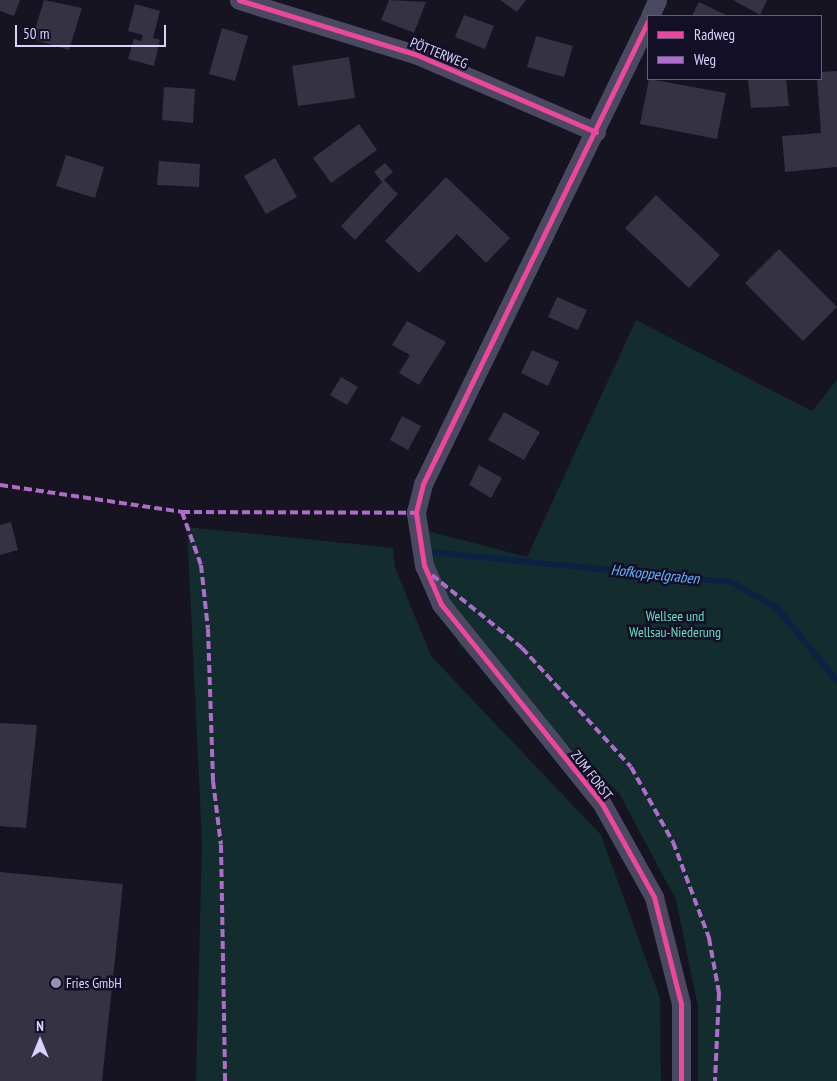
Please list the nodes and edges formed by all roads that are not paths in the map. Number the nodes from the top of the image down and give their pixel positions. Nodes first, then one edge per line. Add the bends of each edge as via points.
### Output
1 (239, 0) edge
2 (657, 0) edge
3 (650, 15) edge
4 (647, 23) edge
5 (596, 132) junction
6 (681, 1081) edge

1 - 5 street, PÖTTERWEG via 415,54
2 - 3 street
4 - 5 street
5 - 6 street, ZUM FORST via 422,484 416,513 424,566 441,604 601,802 654,897 682,1004

